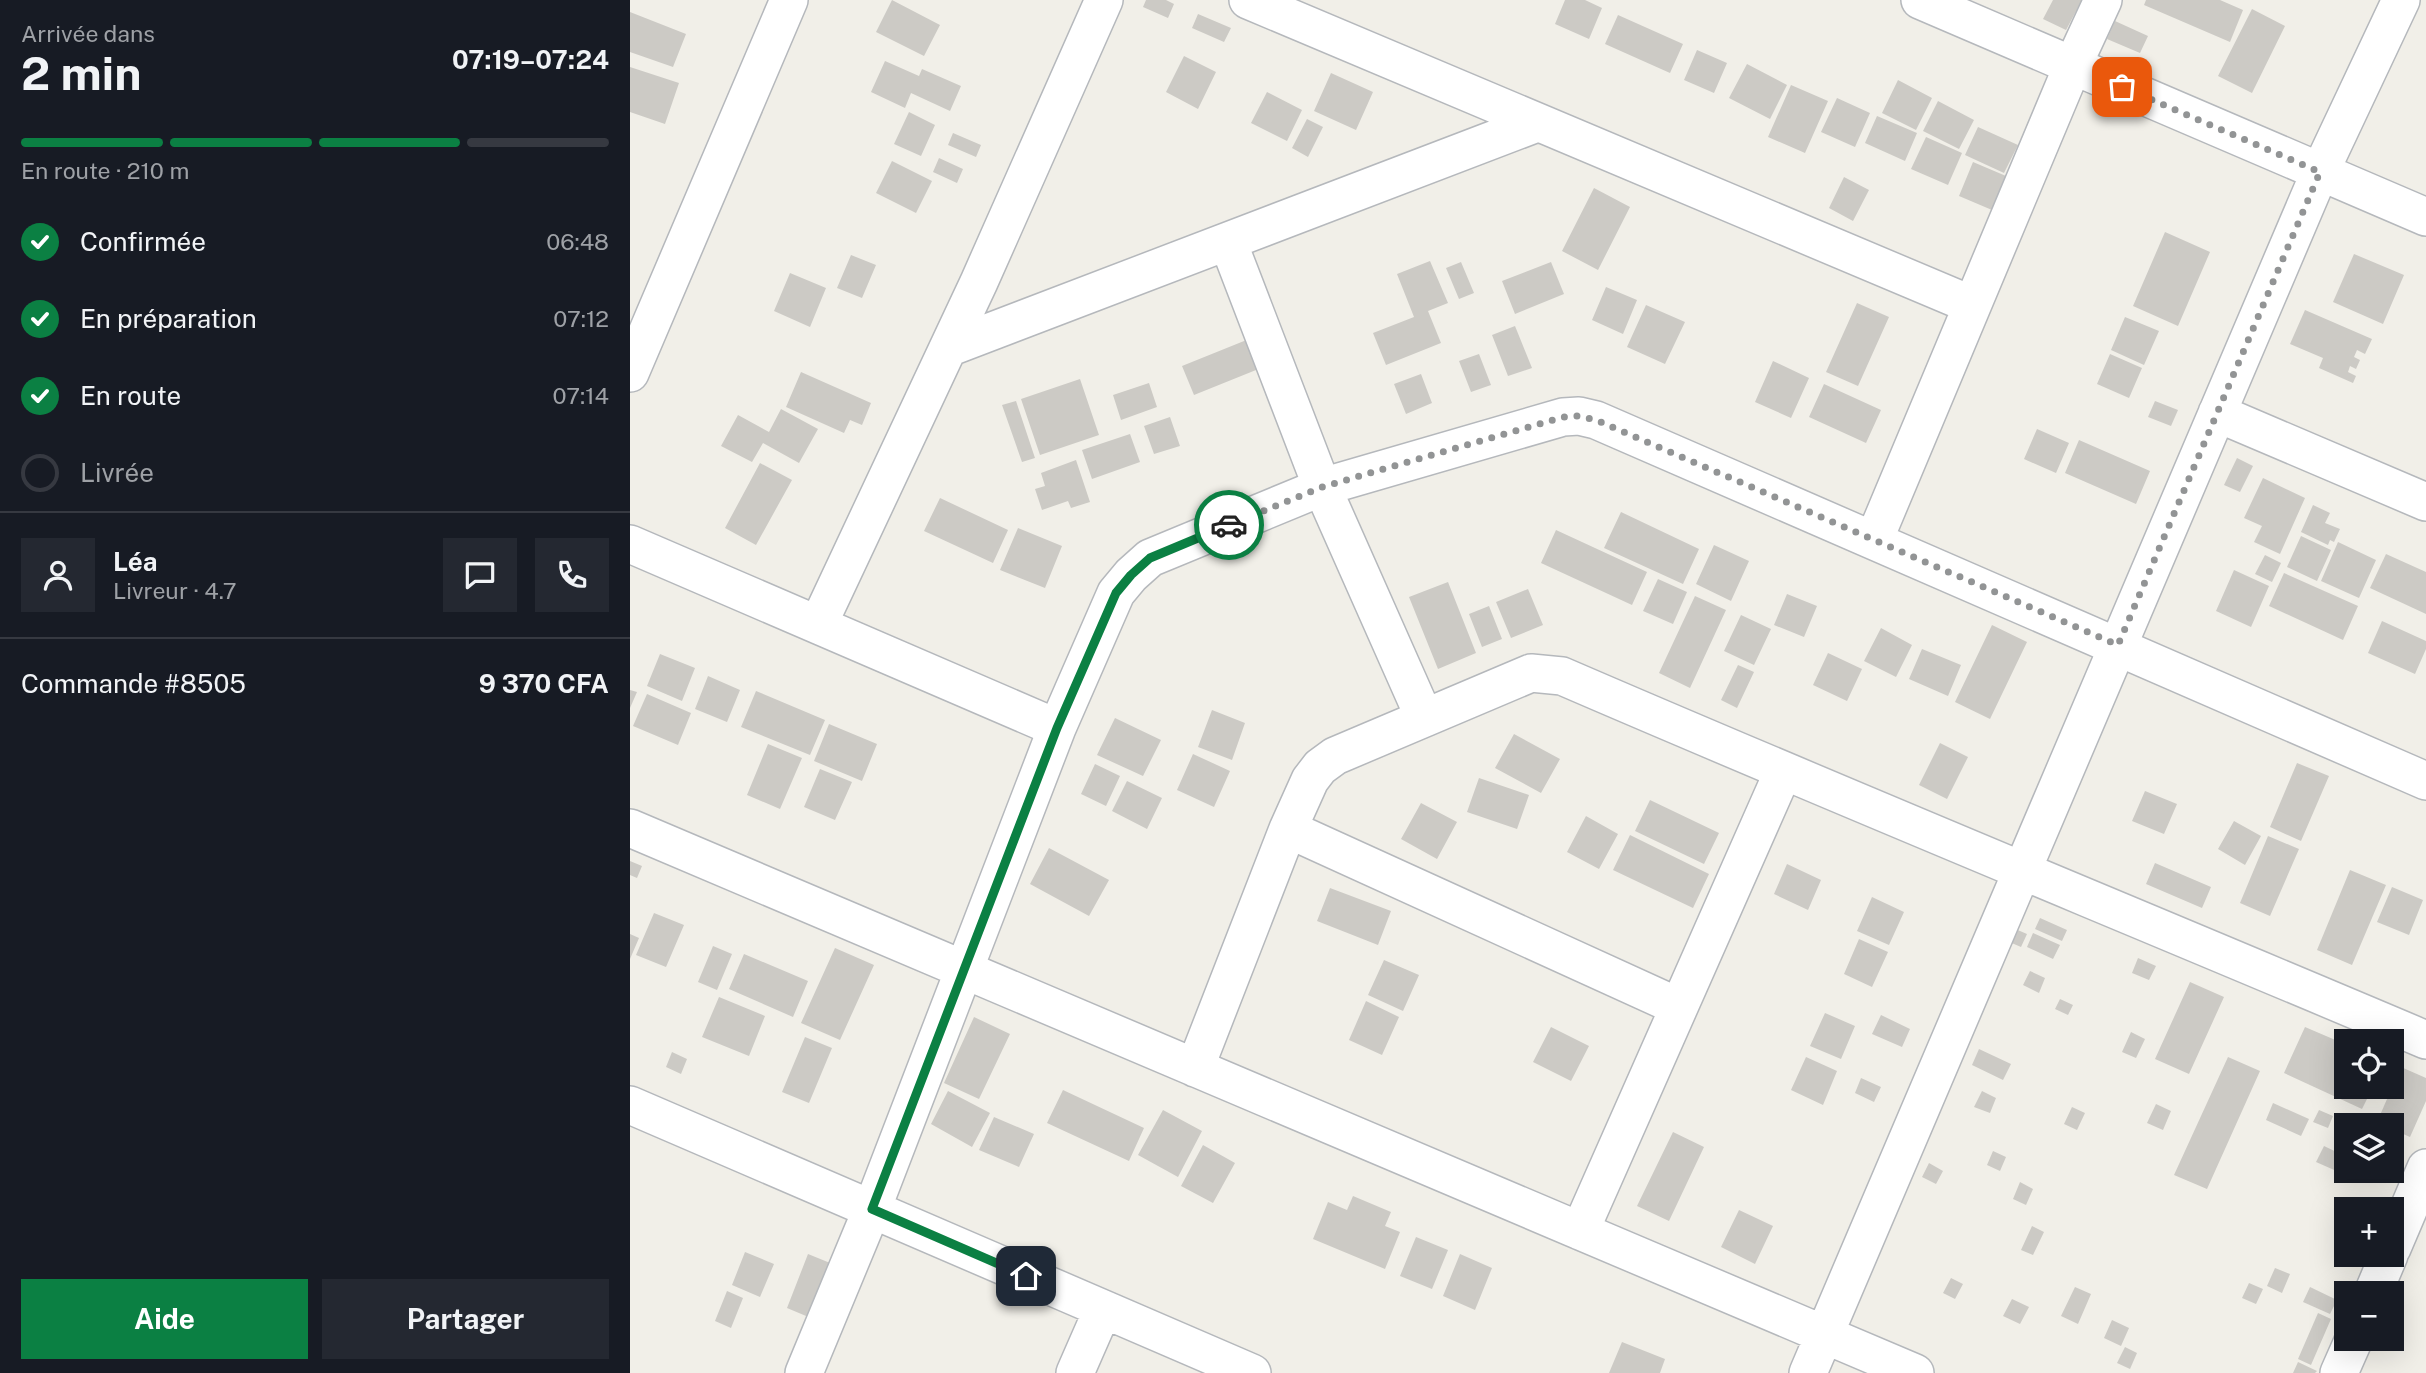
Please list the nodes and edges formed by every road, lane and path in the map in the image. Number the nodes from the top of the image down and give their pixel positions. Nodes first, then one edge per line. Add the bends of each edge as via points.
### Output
1 (789, 0) edge
2 (1104, 0) edge
3 (1248, 0) edge
4 (1920, 0) edge
5 (2103, 0) edge
6 (2401, 0) edge
7 (2073, 65) junction
8 (1537, 123) junction
9 (2320, 172) junction
10 (2426, 217) edge
11 (1228, 242) junction
12 (1972, 305) junction
13 (948, 348) junction
14 (630, 373) edge
15 (2217, 413) junction
16 (1322, 487) junction
17 (2426, 502) edge
18 (1874, 540) junction
19 (630, 544) edge
20 (818, 625) junction
21 (2118, 645) junction
22 (1424, 717) junction
23 (1057, 728) junction
24 (1783, 772) junction
25 (2426, 781) edge
26 (630, 828) edge
27 (1288, 830) junction
28 (2022, 869) junction
29 (964, 970) junction
30 (1679, 1007) junction
31 (2426, 1040) edge
32 (1195, 1068) junction
33 (630, 1105) edge
34 (2426, 1168) edge
35 (872, 1209) junction
36 (2404, 1220) edge
37 (1580, 1231) junction
38 (1102, 1309) junction
39 (1824, 1334) junction
40 (2349, 1351) edge
41 (804, 1373) edge
42 (1075, 1373) edge
43 (1252, 1373) edge
44 (1808, 1373) edge
45 (1915, 1373) edge
46 (2339, 1373) edge

1 - 14 street
2 - 13 street
3 - 8 street
4 - 7 street
5 - 7 street
6 - 9 street
7 - 9 street
7 - 12 street
8 - 11 street
8 - 12 street
9 - 10 street
9 - 15 street
11 - 13 street
11 - 16 street
12 - 18 street
13 - 20 street
15 - 17 street
15 - 21 street
16 - 18 street via 1578,416
16 - 22 street
16 - 23 street via 1150,558 1131,575 1116,593
18 - 21 street
19 - 20 street
20 - 23 street
21 - 25 street
21 - 28 street
22 - 24 street via 1531,673 1546,673
22 - 27 street via 1320,767
23 - 29 street
24 - 28 street
24 - 30 street
26 - 29 street
27 - 30 street
27 - 32 street
28 - 31 street
28 - 39 street
29 - 32 street
29 - 35 street
30 - 37 street
32 - 37 street
33 - 35 street
34 - 36 street
35 - 38 street
35 - 41 street
37 - 39 street
38 - 42 street
38 - 43 street
39 - 44 street
39 - 45 street
40 - 46 street

